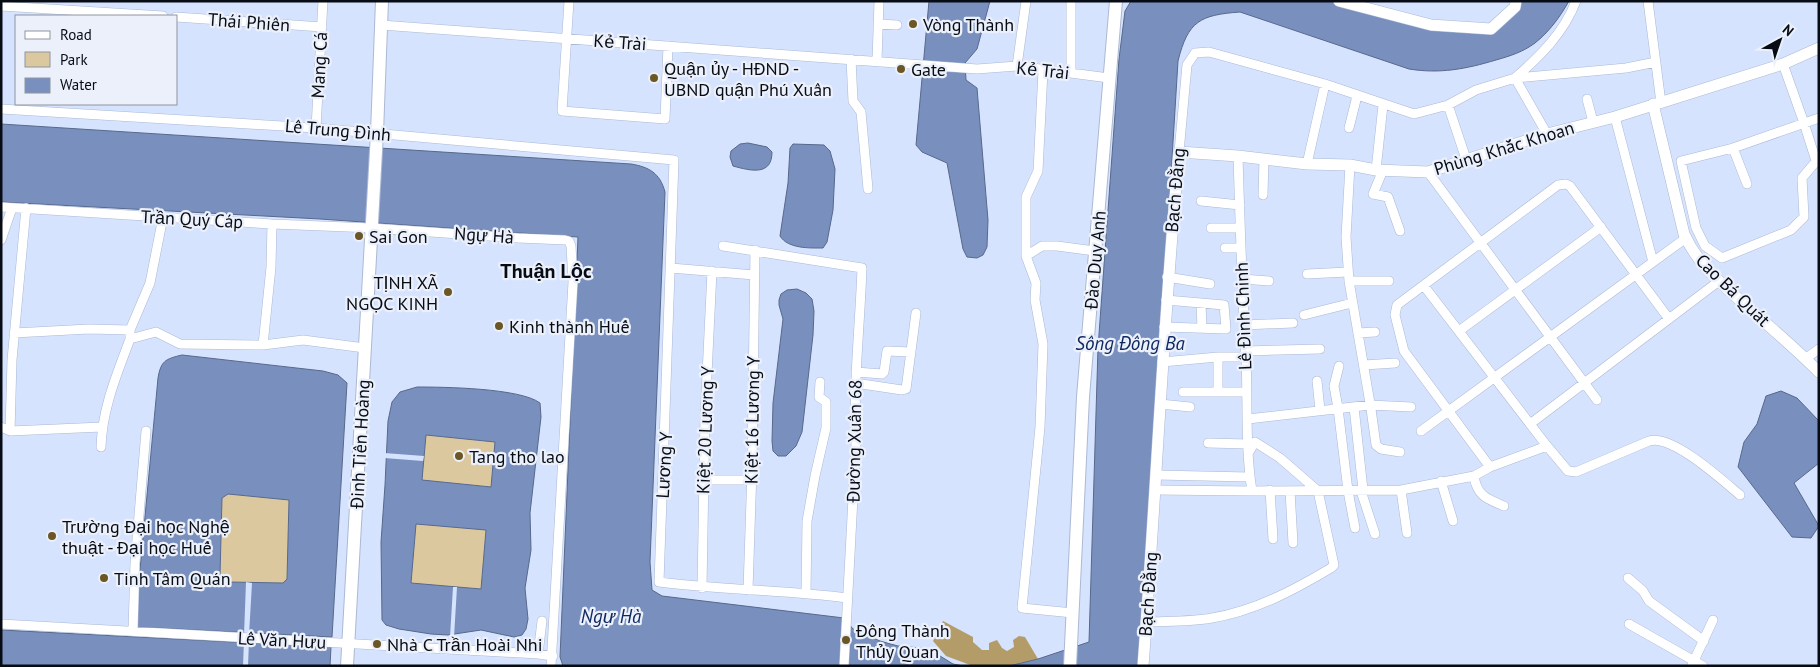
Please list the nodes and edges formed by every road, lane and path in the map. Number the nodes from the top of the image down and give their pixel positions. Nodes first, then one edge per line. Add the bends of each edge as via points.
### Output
1 (323, 1) edge
2 (382, 1) edge
3 (569, 1) edge
4 (879, 1) edge
5 (1026, 1) edge
6 (1071, 1) edge
7 (1116, 1) edge
8 (1338, 1) edge
9 (1516, 1) edge
10 (1576, 1) edge
11 (1648, 1) edge
12 (31, 4) edge
13 (1, 6) edge
14 (81, 9) edge
15 (151, 15) edge
16 (178, 17) edge
17 (878, 24) junction
18 (381, 25) junction
19 (897, 25) dead end
20 (322, 27) junction
21 (566, 38) junction
22 (668, 46) junction
23 (1819, 48) edge
24 (851, 59) junction
25 (877, 61) junction
26 (1656, 62) junction
27 (1782, 64) junction
28 (1017, 66) junction
29 (1044, 70) junction
30 (1071, 73) junction
31 (1109, 78) junction
32 (1515, 78) junction
33 (1325, 84) junction
34 (1358, 96) junction
35 (1587, 99) dead end
36 (1657, 103) junction
37 (1383, 105) junction
38 (1448, 105) junction
39 (72, 108) edge
40 (1, 109) edge
41 (1615, 118) junction
42 (1819, 118) edge
43 (1593, 122) junction
44 (1804, 122) junction
45 (316, 128) junction
46 (1349, 128) dead end
47 (1547, 134) junction
48 (377, 137) junction
49 (1732, 148) junction
50 (1179, 152) junction
51 (1238, 156) junction
52 (1264, 159) junction
53 (1817, 159) edge
54 (674, 160) joint
55 (1466, 160) junction
56 (1307, 164) junction
57 (1350, 165) junction
58 (1380, 170) junction
59 (1428, 172) junction
60 (1747, 184) dead end
61 (868, 189) dead end
62 (1263, 195) dead end
63 (1200, 201) dead end
64 (1240, 205) junction
65 (1, 207) edge
66 (12, 208) junction
67 (26, 208) junction
68 (163, 218) junction
69 (272, 224) junction
70 (372, 225) junction
71 (1601, 226) junction
72 (1211, 228) dead end
73 (1239, 228) junction
74 (1400, 231) dead end
75 (1686, 238) junction
76 (1, 240) edge
77 (1481, 244) junction
78 (723, 246) dead end
79 (1225, 248) dead end
80 (1240, 248) junction
81 (755, 250) junction
82 (1095, 251) junction
83 (1026, 256) junction
84 (1653, 262) junction
85 (671, 268) junction
86 (712, 271) junction
87 (1239, 274) junction
88 (1308, 274) dead end
89 (1636, 274) junction
90 (754, 275) junction
91 (1349, 276) junction
92 (1167, 277) junction
93 (1269, 280) dead end
94 (1719, 281) junction
95 (1389, 282) dead end
96 (1210, 284) dead end
97 (1424, 286) junction
98 (1515, 289) junction
99 (1166, 300) junction
100 (1352, 303) junction
101 (1201, 304) junction
102 (916, 313) dead end
103 (1304, 316) dead end
104 (1669, 319) junction
105 (1293, 323) dead end
106 (1244, 325) junction
107 (1164, 327) junction
108 (1202, 328) junction
109 (1459, 331) junction
110 (1375, 332) dead end
111 (14, 333) junction
112 (1358, 333) junction
113 (130, 334) junction
114 (1550, 337) junction
115 (263, 345) junction
116 (365, 348) junction
117 (1320, 349) dead end
118 (1819, 349) edge
119 (911, 352) junction
120 (1245, 354) junction
121 (1218, 357) junction
122 (1805, 359) junction
123 (1162, 362) junction
124 (1395, 363) dead end
125 (1364, 365) junction
126 (1339, 366) dead end
127 (856, 372) junction
128 (1819, 372) edge
129 (1494, 378) junction
130 (1317, 381) dead end
131 (820, 382) dead end
132 (856, 383) junction
133 (1584, 383) junction
134 (1183, 392) dead end
135 (1218, 392) junction
136 (1246, 392) junction
137 (1597, 400) dead end
138 (1160, 404) junction
139 (1370, 405) junction
140 (1190, 407) dead end
141 (1354, 407) junction
142 (1411, 407) dead end
143 (1338, 408) junction
144 (1320, 410) junction
145 (1449, 411) junction
146 (1248, 419) junction
147 (1530, 424) junction
148 (102, 427) junction
149 (6, 429) edge
150 (146, 431) dead end
151 (1421, 431) dead end
152 (1208, 443) dead end
153 (1547, 446) junction
154 (101, 448) dead end
155 (1249, 448) junction
156 (1400, 452) dead end
157 (1490, 467) junction
158 (1156, 475) junction
159 (1474, 476) junction
160 (1250, 477) junction
161 (704, 480) junction
162 (751, 480) junction
163 (1441, 481) junction
164 (1156, 490) junction
165 (1270, 490) junction
166 (1401, 490) junction
167 (1252, 491) junction
168 (1290, 491) junction
169 (1318, 491) junction
170 (1348, 491) junction
171 (1362, 491) junction
172 (1740, 495) dead end
173 (1504, 506) dead end
174 (1453, 521) dead end
175 (1355, 528) dead end
176 (1407, 533) dead end
177 (1375, 534) dead end
178 (1273, 539) dead end
179 (1293, 543) dead end
180 (1628, 578) dead end
181 (702, 588) junction
182 (748, 590) junction
183 (806, 593) junction
184 (847, 598) junction
185 (1074, 613) junction
186 (1713, 620) dead end
187 (542, 621) dead end
188 (1146, 622) junction
189 (1, 624) edge
190 (1629, 624) dead end
191 (133, 631) junction
192 (1704, 641) junction
193 (348, 643) junction
194 (538, 654) junction
195 (552, 661) edge
196 (1692, 663) edge
197 (347, 666) edge
198 (844, 666) edge
199 (1070, 666) edge
200 (1143, 666) edge
201 (1702, 666) edge

1 - 20 street, Mang Cá
2 - 18 main road
3 - 21 street
4 - 17 street
5 - 28 street
6 - 30 street
7 - 31 main road, Đào Duy Anh
8 - 9 street via 1431,25 1491,29 1515,7
10 - 32 street via 1559,33
11 - 26 street
12 - 13 street
12 - 14 street
14 - 15 street
16 - 20 street, Thái Phiên
17 - 19 street
17 - 25 street
18 - 21 street, Kẻ Trài
18 - 48 main road
20 - 45 street, Mang Cá
21 - 22 street, Kẻ Trài
21 - 22 street via 562,111 665,119
22 - 24 street, Kẻ Trài
23 - 27 street, Phùng Khắc Khoan
24 - 25 street, Kẻ Trài
24 - 61 street via 853,101 861,112
25 - 28 street, Kẻ Trài via 977,69
26 - 32 street via 1626,68
26 - 36 street
27 - 36 street, Phùng Khắc Khoan
27 - 44 street
28 - 29 street, Kẻ Trài
29 - 30 street, Kẻ Trài
29 - 83 street via 1038,170 1026,197
30 - 31 street, Kẻ Trài
31 - 82 main road, Đào Duy Anh
32 - 38 street, Bạch Đằng via 1476,90
32 - 47 street
33 - 34 street, Bạch Đằng
33 - 50 street, Bạch Đằng via 1209,52 1195,53 1187,65
33 - 56 street
34 - 37 street, Bạch Đằng
34 - 46 street
35 - 43 street
36 - 41 street, Phùng Khắc Khoan
36 - 75 street, Cao Bá Quát
37 - 38 street, Bạch Đằng via 1414,114
37 - 58 street
38 - 55 street
39 - 40 street, Lê Trung Đình
39 - 45 street, Lê Trung Đình
41 - 43 street, Phùng Khắc Khoan
41 - 84 street
42 - 44 street
43 - 47 street, Phùng Khắc Khoan
44 - 49 street
44 - 53 street
45 - 48 street, Lê Trung Đình
47 - 55 street, Phùng Khắc Khoan
48 - 54 street, Lê Trung Đình
48 - 70 main road, Đinh Tiên Hoàng
49 - 53 street via 1681,160 1696,228 1705,246 1722,258 1790,230 1804,218 1802,178
49 - 60 street
50 - 51 street, Phùng Khắc Khoan
50 - 92 street, Bạch Đằng
51 - 52 street, Phùng Khắc Khoan
51 - 64 street, Lê Đình Chinh
52 - 56 street, Phùng Khắc Khoan
52 - 62 street
54 - 85 street, Lương Y
55 - 59 street, Phùng Khắc Khoan
56 - 57 street, Phùng Khắc Khoan
57 - 58 street, Phùng Khắc Khoan
57 - 91 street via 1346,237
58 - 59 street, Phùng Khắc Khoan
58 - 74 street via 1373,194 1388,197
59 - 77 street
63 - 64 street
64 - 73 street, Lê Đình Chinh
65 - 66 street, Trần Quý Cáp
66 - 67 street, Trần Quý Cáp
66 - 76 street
67 - 68 street, Trần Quý Cáp
67 - 111 street
68 - 69 street, Trần Quý Cáp
68 - 113 street via 150,283
69 - 70 street, Trần Quý Cáp
69 - 115 street
70 - 116 main road, Đinh Tiên Hoàng
70 - 195 street, Ngự Hà via 565,240 572,246 573,282
71 - 77 street via 1570,186 1562,184
71 - 89 street
71 - 98 street
72 - 73 street
73 - 80 street, Lê Đình Chinh
75 - 84 street
75 - 94 street, Cao Bá Quát via 1699,261
77 - 97 street
77 - 98 street
78 - 81 street
79 - 80 street
80 - 87 street, Lê Đình Chinh
81 - 90 street, Kiệt 16 Lương Y
81 - 127 street, Đường Xuân 68 via 862,268
82 - 83 street via 1042,246
82 - 185 main road, Đào Duy Anh via 1082,407
83 - 185 street via 1036,283 1035,300 1043,344 1040,427 1022,608
84 - 89 street
85 - 86 street
85 - 181 street, Lương Y via 659,582
86 - 90 street
86 - 161 street, Kiệt 20 Lương Y
87 - 93 street
87 - 106 street, Lê Đình Chinh
88 - 91 street
89 - 104 street
89 - 114 street
90 - 162 street, Kiệt 16 Lương Y
91 - 95 street
91 - 100 street
92 - 96 street
92 - 99 street, Bạch Đằng
94 - 104 street
94 - 122 street, Cao Bá Quát
97 - 109 street
97 - 145 street via 1397,305 1397,324 1404,351
98 - 109 street
98 - 114 street
99 - 101 street
99 - 107 street, Bạch Đằng
100 - 103 street
100 - 112 street
101 - 108 street
101 - 108 street via 1224,305 1226,329
102 - 119 street
104 - 133 street
105 - 106 street
106 - 120 street, Lê Đình Chinh
107 - 108 street
107 - 123 street, Bạch Đằng
109 - 129 street
110 - 112 street
111 - 113 street via 89,329
111 - 149 street
112 - 125 street
113 - 115 street via 156,332 180,344
113 - 148 street
114 - 129 street
114 - 133 street
115 - 116 street via 303,340
116 - 193 main road, Đinh Tiên Hoàng
117 - 120 street
118 - 122 street
119 - 127 street via 887,351 882,374
119 - 132 street via 907,385 903,390
120 - 121 street
120 - 136 street, Lê Đình Chinh
121 - 123 street
121 - 135 street
122 - 128 street, Cao Bá Quát
123 - 138 street, Bạch Đằng
124 - 125 street
125 - 139 street
126 - 143 street via 1334,386
127 - 132 street, Đường Xuân 68
129 - 145 street
129 - 147 street
130 - 144 street
131 - 183 street via 818,397 826,402 826,428 807,521
132 - 184 street, Đường Xuân 68
133 - 137 street
133 - 147 street
134 - 135 street
135 - 136 street
136 - 146 street, Lê Đình Chinh
138 - 140 street
138 - 158 street, Bạch Đằng
139 - 141 street
139 - 142 street
139 - 156 street via 1376,445
141 - 143 street
141 - 171 street
143 - 144 street
143 - 170 street
144 - 146 street
145 - 151 street
145 - 157 street
146 - 155 street, Lê Đình Chinh
147 - 153 street
148 - 149 street
148 - 154 street
150 - 191 street via 134,563
152 - 155 street
153 - 157 street
153 - 172 street via 1566,469 1573,472 1649,441 1659,440 1690,456
155 - 160 street, Lê Đình Chinh
155 - 169 street via 1255,442 1280,458
157 - 159 street
158 - 160 street
158 - 164 street, Bạch Đằng
159 - 163 street
159 - 173 street via 1475,485 1484,497
160 - 167 street, Lê Đình Chinh
161 - 162 street
161 - 181 street, Kiệt 20 Lương Y
162 - 182 street, Kiệt 16 Lương Y
163 - 166 street
163 - 174 street
164 - 167 street
164 - 188 street, Bạch Đằng
165 - 167 street
165 - 168 street
165 - 178 street
166 - 171 street
166 - 176 street
168 - 169 street
168 - 179 street
169 - 170 street
169 - 188 street via 1334,558 1331,568 1278,597 1235,614
170 - 171 street
170 - 175 street
171 - 177 street
180 - 192 street via 1649,601
181 - 182 street, Lương Y
182 - 183 street, Lương Y
183 - 184 street, Lương Y
184 - 198 street, Đường Xuân 68
185 - 199 main road, Đào Duy Anh
186 - 192 street
187 - 194 street
188 - 200 street, Bạch Đằng
189 - 191 street, Lê Văn Hưu
190 - 196 street
191 - 193 street, Lê Văn Hưu
192 - 196 street
193 - 194 street, Lê Văn Hưu
193 - 197 main road, Đinh Tiên Hoàng
194 - 195 street, Lê Văn Hưu
196 - 201 street

